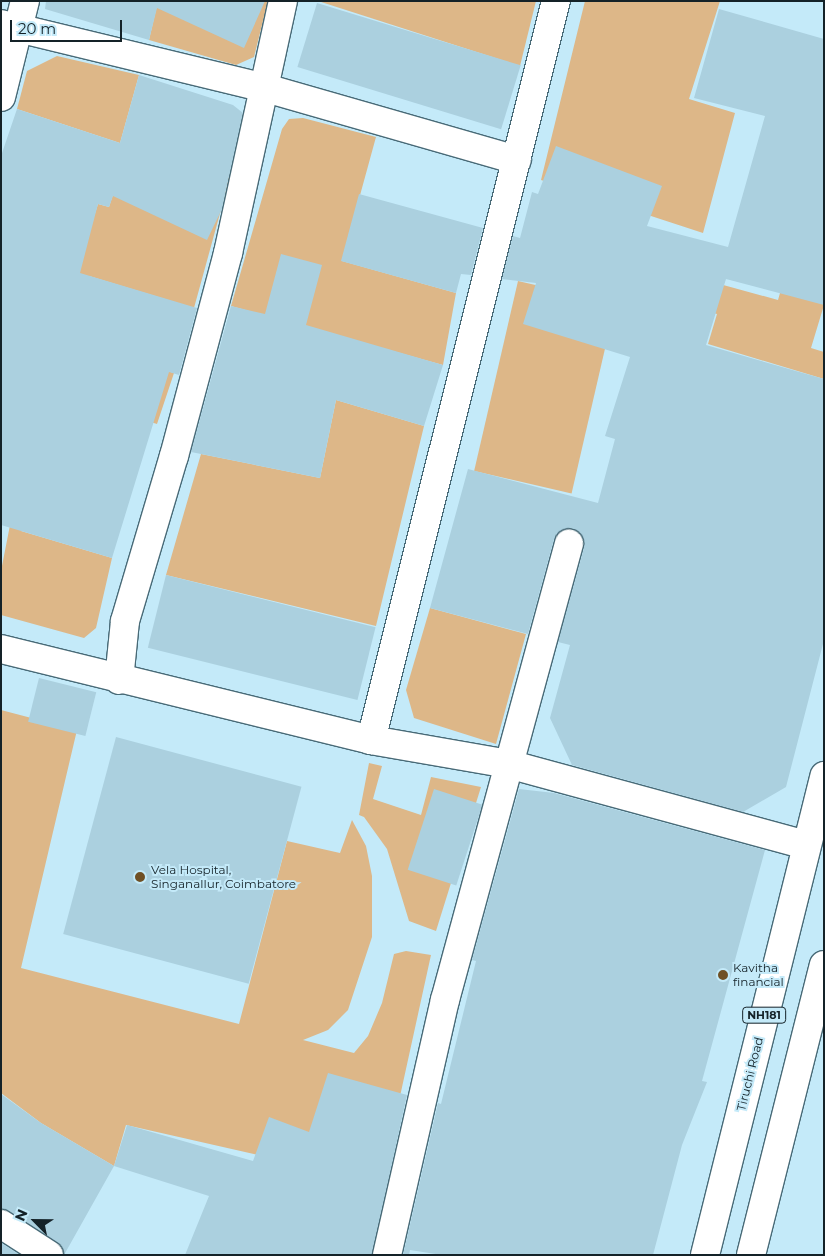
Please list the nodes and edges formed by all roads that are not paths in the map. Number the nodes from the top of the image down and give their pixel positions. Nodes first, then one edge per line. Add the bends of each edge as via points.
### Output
1 (25, 1) edge
2 (283, 1) edge
3 (556, 1) edge
4 (10, 26) edge
5 (262, 87) junction
6 (1, 97) edge
7 (517, 160) junction
8 (569, 544) dead end
9 (1, 649) edge
10 (119, 680) junction
11 (371, 740) junction
12 (508, 764) junction
13 (824, 776) edge
14 (806, 845) junction
15 (824, 965) edge
16 (1, 1224) edge
17 (49, 1255) edge
18 (388, 1255) edge
19 (705, 1255) edge
20 (751, 1255) edge

1 - 4 main road
2 - 5 main road
3 - 7 main road
4 - 5 main road
4 - 6 main road
5 - 7 main road
5 - 10 main road via 228,253 174,456 125,621
7 - 11 main road
8 - 12 main road
9 - 10 main road
10 - 11 main road
11 - 12 main road
12 - 14 main road
12 - 18 main road via 444,1000
13 - 14 main road, Tiruchi Road / NH181
14 - 19 main road, Tiruchi Road / NH181
15 - 20 main road
16 - 17 main road

